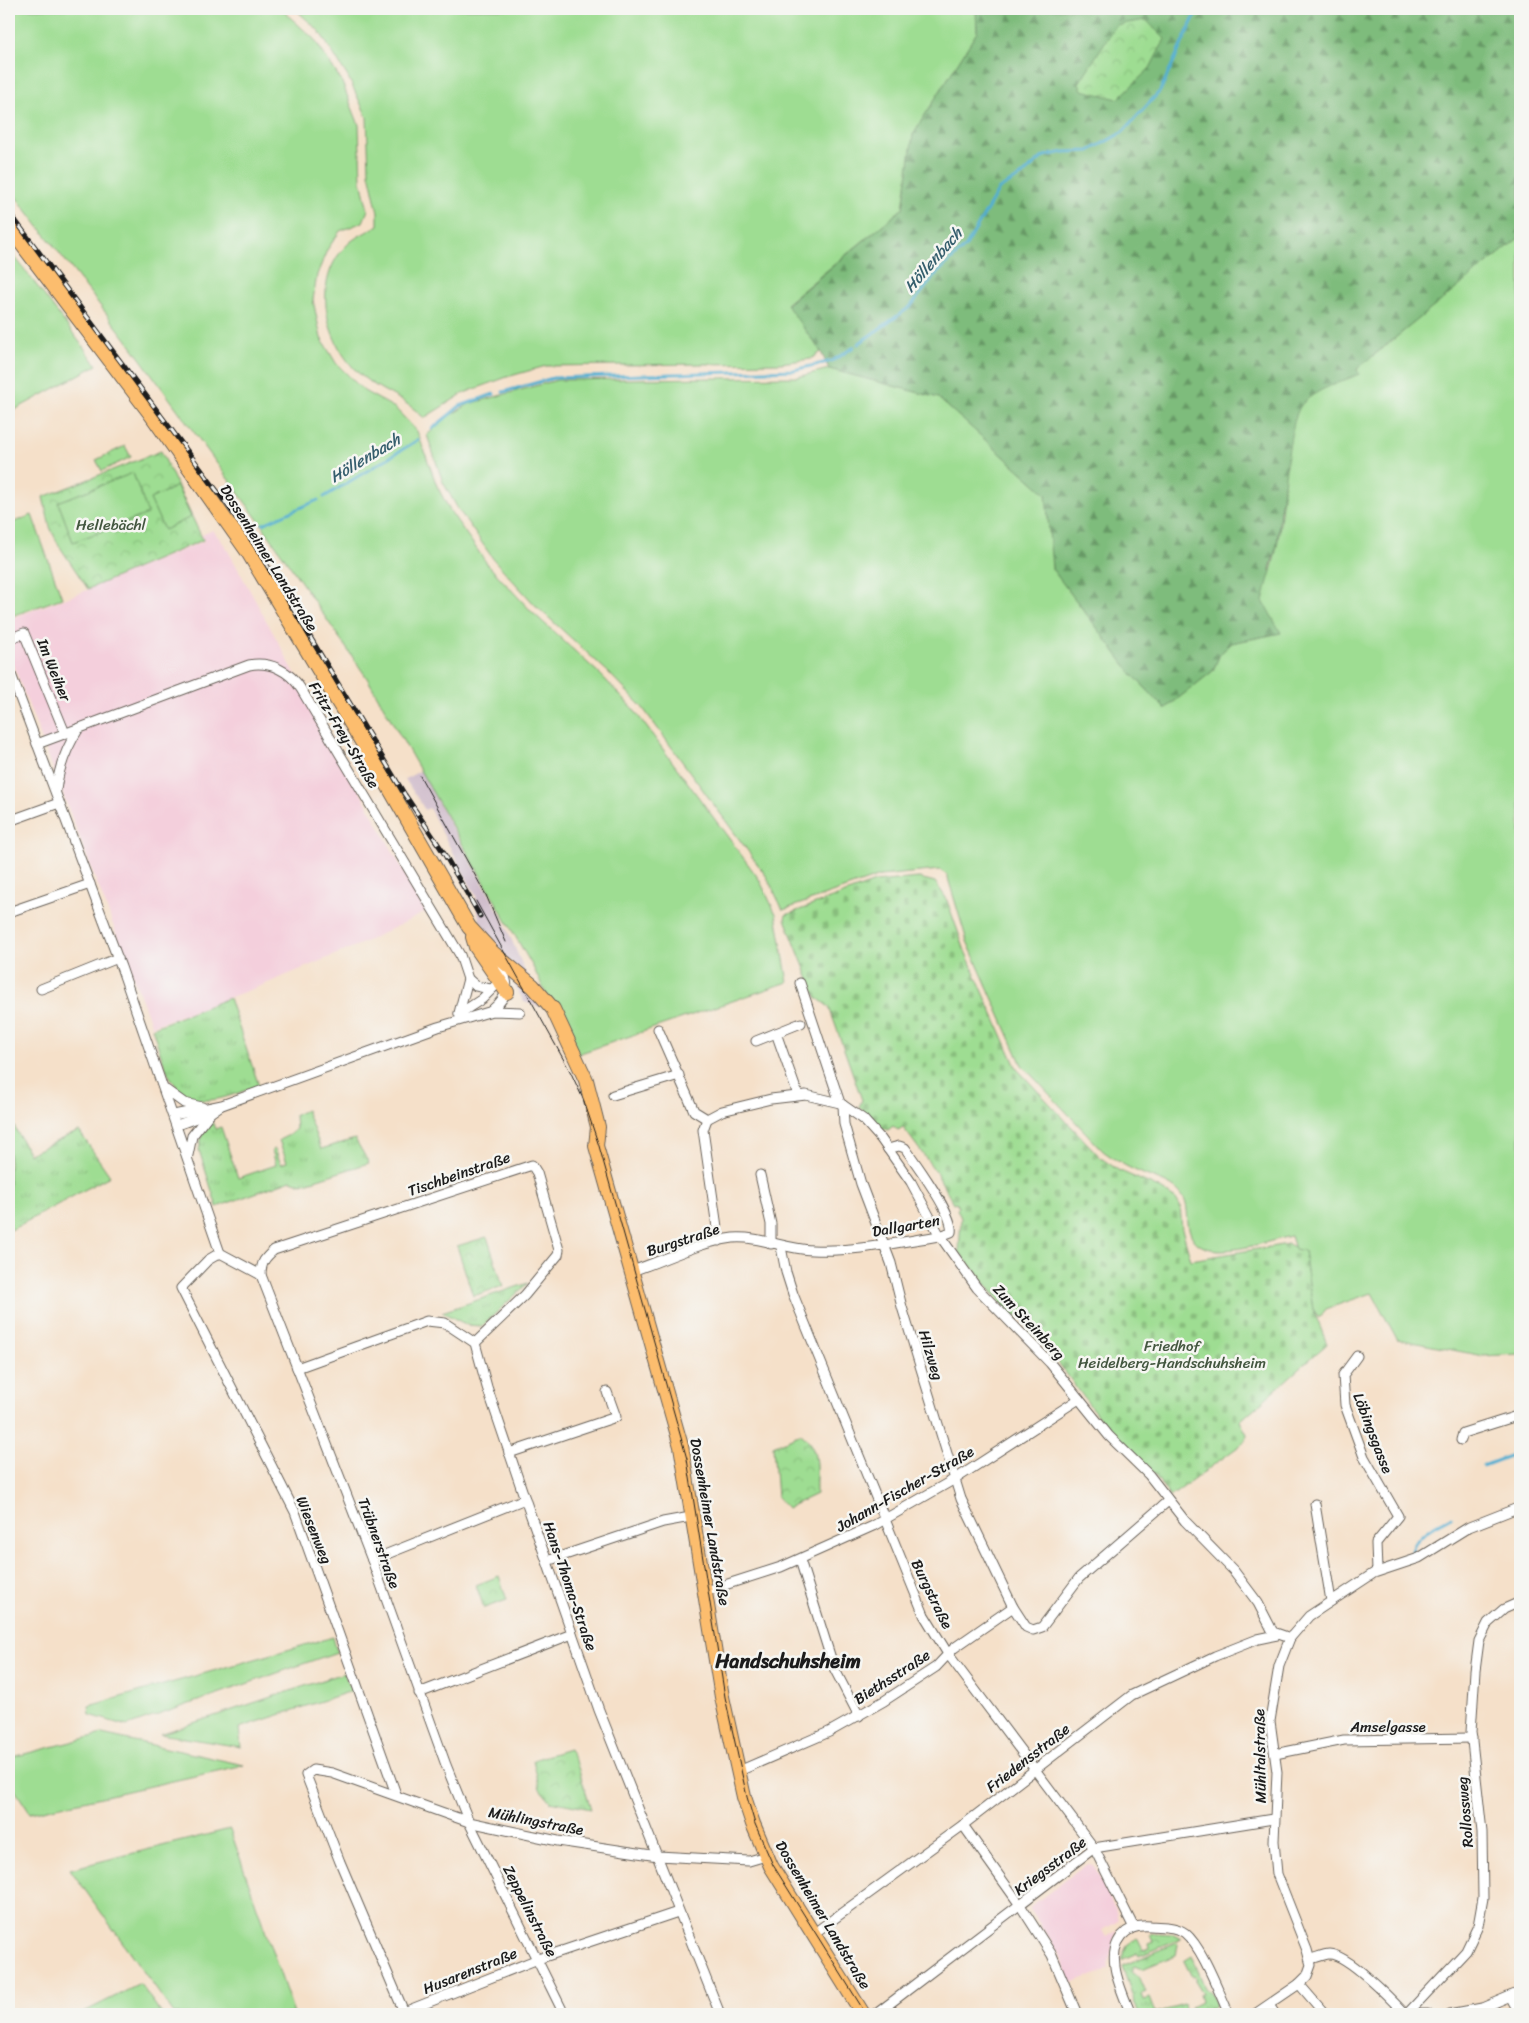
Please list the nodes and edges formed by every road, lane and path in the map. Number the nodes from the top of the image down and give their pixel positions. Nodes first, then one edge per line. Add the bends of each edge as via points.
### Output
1 (9, 227) edge
2 (9, 639) edge
3 (9, 669) edge
4 (79, 728) junction
5 (65, 734) junction
6 (37, 744) junction
7 (56, 793) junction
8 (59, 803) junction
9 (9, 821) edge
10 (90, 884) junction
11 (9, 912) edge
12 (469, 927) junction
13 (498, 957) junction
14 (118, 958) junction
15 (468, 979) junction
16 (800, 983) dead end
17 (501, 987) junction
18 (41, 989) dead end
19 (492, 1011) junction
20 (520, 1012) dead end
21 (459, 1014) junction
22 (559, 1020) junction
23 (801, 1023) dead end
24 (438, 1027) junction
25 (658, 1029) dead end
26 (776, 1033) junction
27 (756, 1041) dead end
28 (679, 1075) junction
29 (166, 1090) junction
30 (798, 1095) junction
31 (613, 1096) dead end
32 (842, 1104) junction
33 (207, 1110) junction
34 (174, 1115) junction
35 (706, 1119) junction
36 (177, 1125) junction
37 (888, 1148) junction
38 (188, 1156) junction
39 (760, 1175) dead end
40 (940, 1236) junction
41 (719, 1241) junction
42 (771, 1244) junction
43 (883, 1245) junction
44 (781, 1247) junction
45 (220, 1253) junction
46 (632, 1271) junction
47 (261, 1274) junction
48 (475, 1343) junction
49 (1357, 1356) dead end
50 (297, 1368) junction
51 (607, 1392) dead end
52 (1079, 1399) junction
53 (1520, 1415) edge
54 (1461, 1440) dead end
55 (509, 1453) junction
56 (955, 1478) junction
57 (525, 1499) junction
58 (1168, 1501) junction
59 (1315, 1504) dead end
60 (1520, 1507) edge
61 (685, 1518) dead end
62 (884, 1520) junction
63 (372, 1560) junction
64 (800, 1560) junction
65 (547, 1561) junction
66 (1378, 1571) junction
67 (706, 1591) junction
68 (1331, 1601) junction
69 (1520, 1602) edge
70 (1013, 1607) junction
71 (572, 1634) junction
72 (1277, 1635) junction
73 (1290, 1638) junction
74 (948, 1654) junction
75 (419, 1693) junction
76 (859, 1716) junction
77 (1472, 1738) junction
78 (1275, 1754) junction
79 (1035, 1770) junction
80 (738, 1771) junction
81 (308, 1772) joint
82 (396, 1794) junction
83 (1274, 1819) junction
84 (469, 1822) junction
85 (963, 1825) junction
86 (1094, 1848) junction
87 (658, 1856) junction
88 (766, 1856) junction
89 (1020, 1905) junction
90 (678, 1912) junction
91 (1133, 1926) junction
92 (814, 1934) junction
93 (538, 1959) junction
94 (1310, 1959) junction
95 (1299, 1984) junction
96 (1520, 1992) edge
97 (1510, 1996) junction
98 (1270, 2005) junction
99 (1228, 2012) edge
100 (404, 2013) edge
101 (564, 2014) edge
102 (720, 2014) edge
103 (863, 2014) edge
104 (876, 2014) edge
105 (1077, 2014) edge
106 (1131, 2014) edge
107 (1255, 2014) edge
108 (1275, 2014) edge
109 (1325, 2014) edge
110 (1407, 2014) edge
111 (1428, 2014) edge
112 (1450, 2014) edge
113 (1520, 2014) edge

1 - 12 main road, Dossenheimer Landstraße via 156,421 248,552
2 - 5 street, Im Weiher via 24,633
3 - 6 street
4 - 5 street, Fritz-Frey-Straße
4 - 7 street via 58,770
4 - 15 street, Fritz-Frey-Straße via 249,665 274,666 286,673 301,689 460,956
5 - 6 street, Fritz-Frey-Straße
6 - 7 street
7 - 8 street
8 - 9 street
8 - 10 street
10 - 11 street
10 - 14 street
12 - 13 main road, Dossenheimer Landstraße
12 - 17 main road, Dossenheimer Landstraße via 476,947
13 - 17 street, Dossenheimer Landstraße
13 - 22 main road, Dossenheimer Landstraße via 542,995
14 - 18 street
14 - 29 street
15 - 17 street via 476,986
15 - 21 street
16 - 32 street
17 - 19 street via 502,1002
17 - 21 street
17 - 22 main road, Dossenheimer Landstraße via 522,986
19 - 20 street
19 - 24 street
21 - 24 street
22 - 46 main road, Dossenheimer Landstraße via 586,1080 598,1127 596,1146
23 - 26 street
24 - 33 street
25 - 28 street
26 - 27 street
26 - 30 street
28 - 31 street
28 - 35 street via 694,1111
29 - 33 street via 184,1103
29 - 34 street
30 - 32 street, Zum Steinberg via 821,1097
30 - 35 street, Zum Steinberg via 722,1111
32 - 37 street, Zum Steinberg via 863,1119
32 - 43 street, Hilzweg via 846,1133
33 - 34 street
33 - 36 street
33 - 38 street via 192,1136
34 - 36 street
35 - 41 street via 703,1130
36 - 38 street
37 - 40 street, Zum Steinberg via 911,1182
37 - 40 street, Dallgarten via 905,1148 942,1205 952,1223 952,1230
38 - 45 street
39 - 42 street via 771,1224
40 - 43 street, Dallgarten
40 - 52 street, Zum Steinberg via 985,1298 1050,1363
41 - 42 street, Burgstraße via 750,1238
41 - 46 street, Burgstraße
42 - 44 street, Burgstraße
43 - 44 street, Dallgarten via 828,1250
43 - 56 street, Hilzweg
44 - 62 street, Burgstraße via 794,1294
45 - 47 street
45 - 82 street, Wiesenweg via 208,1260 181,1288 295,1512
46 - 67 main road, Dossenheimer Landstraße via 682,1446
47 - 48 street, Tischbeinstraße via 265,1257 274,1250 532,1165 537,1173 558,1255 525,1295
47 - 50 street, Trübnerstraße
48 - 50 street via 444,1323 427,1321
48 - 55 street, Hans-Thoma-Straße
49 - 66 street, Löbingsgasse via 1343,1375 1344,1401 1364,1457 1398,1516 1376,1543
50 - 63 street, Trübnerstraße
51 - 55 street via 616,1417
52 - 56 street, Johann-Fischer-Straße
52 - 58 street, Zum Steinberg via 1109,1436 1149,1475
53 - 54 street via 1463,1433
55 - 57 street, Hans-Thoma-Straße
56 - 62 street, Johann-Fischer-Straße
56 - 70 street, Hilzweg via 965,1508
57 - 63 street
57 - 65 street, Hans-Thoma-Straße
58 - 70 street via 1079,1578 1042,1627 1033,1630 1026,1627
58 - 72 street, Zum Steinberg via 1243,1581
59 - 68 street
60 - 66 street, Mühltalstraße via 1469,1527 1414,1561
61 - 65 street via 663,1522
62 - 64 street, Johann-Fischer-Straße
62 - 74 street, Burgstraße via 918,1602
63 - 75 street, Trübnerstraße
64 - 67 street, Johann-Fischer-Straße
64 - 76 street via 834,1668
65 - 71 street, Hans-Thoma-Straße
66 - 68 street, Mühltalstraße
67 - 80 main road, Dossenheimer Landstraße via 722,1697
68 - 73 street, Mühltalstraße via 1302,1622
69 - 77 street, Rollossweg via 1495,1615 1479,1641
70 - 74 street, Biethsstraße
71 - 75 street
71 - 87 street, Hans-Thoma-Straße via 614,1751
72 - 73 street
72 - 79 street, Friedensstraße via 1215,1656 1132,1695
73 - 78 street, Mühltalstraße via 1279,1666 1270,1721
74 - 76 street, Biethsstraße via 923,1676
74 - 79 street, Burgstraße
75 - 84 street, Trübnerstraße
76 - 80 street, Biethsstraße via 786,1752
77 - 78 street, Amselgasse via 1344,1740
77 - 110 street, Rollossweg via 1482,1832 1483,1898 1478,1926 1466,1950
78 - 83 street, Mühltalstraße
79 - 85 street, Friedensstraße
79 - 86 street, Burgstraße
80 - 88 main road, Dossenheimer Landstraße
81 - 82 street, Mühlingstraße via 332,1773
81 - 100 street, Husarenstraße via 307,1781
82 - 84 street, Mühlingstraße
83 - 86 street, Kriegsstraße
83 - 94 street, Mühltalstraße via 1277,1874
84 - 87 street, Mühlingstraße via 558,1841
84 - 93 street, Zeppelinstraße
85 - 89 street
85 - 92 street, Friedensstraße
86 - 89 street, Kriegsstraße
86 - 91 street, Burgstraße
87 - 88 street, Mühlingstraße via 749,1861
87 - 90 street, Hans-Thoma-Straße
88 - 92 main road, Dossenheimer Landstraße
89 - 104 street, Kriegsstraße
89 - 105 street via 1052,1955
90 - 93 street, Husarenstraße
90 - 102 street, Hans-Thoma-Straße
91 - 99 street via 1175,1928 1187,1935 1203,1959
91 - 106 street via 1118,1944 1114,1966
92 - 103 main road, Dossenheimer Landstraße
93 - 100 street, Husarenstraße
93 - 101 street, Zeppelinstraße
94 - 95 street via 1308,1973
94 - 110 street via 1330,1954 1344,1959
95 - 98 street
95 - 109 street
96 - 97 street
97 - 112 street via 1482,2008
97 - 113 street
98 - 107 street
98 - 108 street
110 - 111 street

